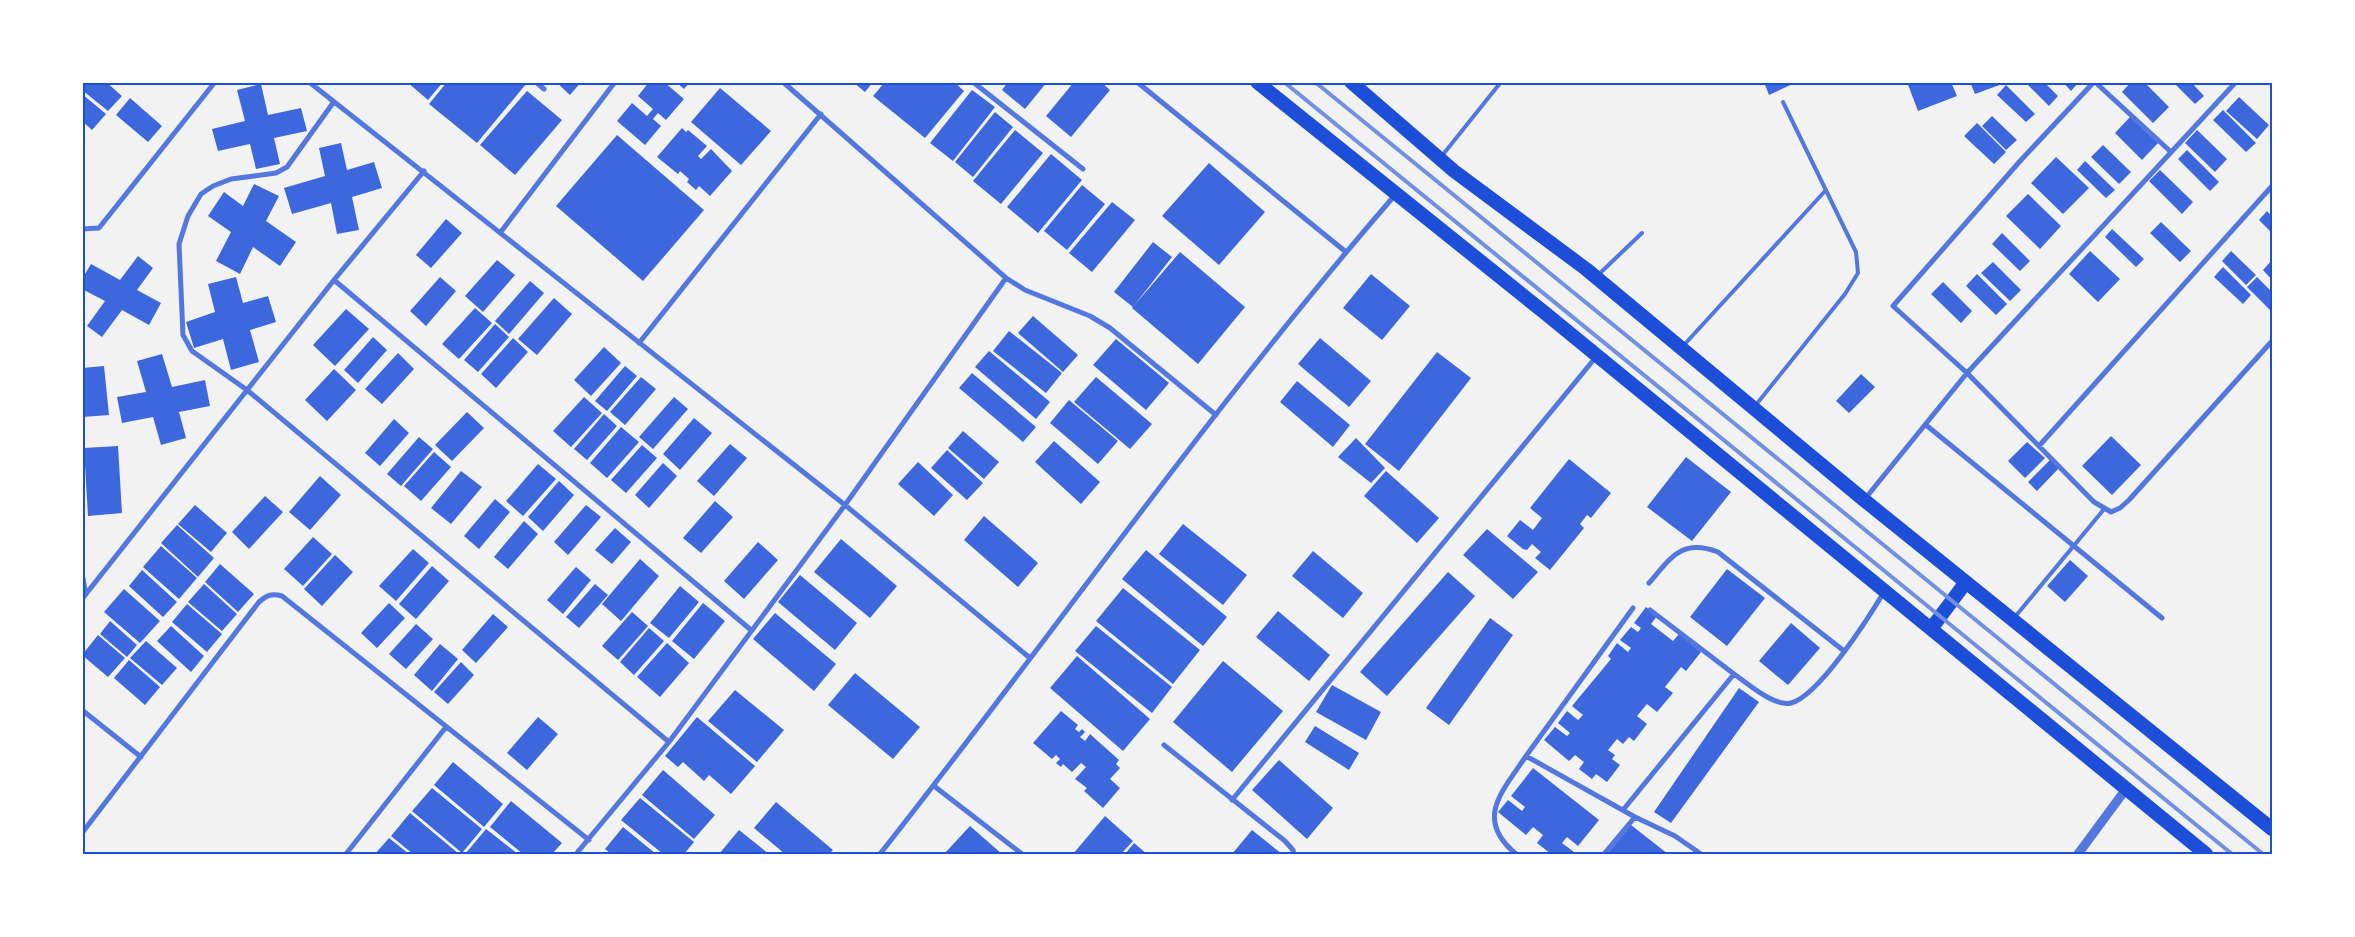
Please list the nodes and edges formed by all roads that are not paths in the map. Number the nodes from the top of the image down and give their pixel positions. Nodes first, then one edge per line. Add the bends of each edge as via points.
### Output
1 (215, 82) edge
2 (309, 82) edge
3 (536, 82) edge
4 (615, 82) edge
5 (783, 82) edge
6 (974, 82) edge
7 (1137, 82) edge
8 (1257, 82) edge
9 (1350, 82) edge
10 (1502, 82) edge
11 (2094, 82) edge
12 (2236, 82) edge
13 (544, 89) dead end
14 (1783, 102) dead end
15 (333, 104) junction
16 (821, 114) junction
17 (2171, 152) junction
18 (1440, 159) junction
19 (1083, 169) dead end
20 (424, 171) junction
21 (2272, 186) edge
22 (1826, 190) junction
23 (1397, 193) junction
24 (82, 229) edge
25 (500, 233) junction
26 (1642, 233) dead end
27 (1346, 252) junction
28 (1006, 278) junction
29 (1596, 278) junction
30 (334, 280) junction
31 (2272, 341) edge
32 (639, 342) junction
33 (1681, 348) junction
34 (1596, 357) junction
35 (1967, 373) junction
36 (247, 390) junction
37 (1753, 408) junction
38 (1216, 416) junction
39 (1926, 424) junction
40 (2039, 446) junction
41 (1864, 500) junction
42 (845, 505) junction
43 (2105, 508) junction
44 (2075, 545) junction
45 (82, 574) edge
46 (1966, 582) junction
47 (1649, 583) dead end
48 (1885, 591) junction
49 (84, 597) edge
50 (1633, 608) dead end
51 (1650, 610) dead end
52 (2014, 618) junction
53 (2162, 618) dead end
54 (1931, 629) junction
55 (751, 630) junction
56 (1844, 651) junction
57 (1030, 658) junction
58 (1734, 674) junction
59 (82, 710) edge
60 (446, 727) junction
61 (669, 742) junction
62 (1164, 745) dead end
63 (1526, 756) junction
64 (141, 757) junction
65 (934, 786) junction
66 (2126, 789) junction
67 (1232, 800) junction
68 (1623, 810) junction
69 (1636, 817) junction
70 (2272, 829) edge
71 (82, 833) edge
72 (588, 840) junction
73 (346, 854) edge
74 (576, 854) edge
75 (880, 854) edge
76 (1022, 854) edge
77 (1294, 854) edge
78 (1516, 854) edge
79 (1604, 854) edge
80 (1701, 854) edge
81 (2078, 854) edge
82 (2206, 854) edge

1 - 24 street via 100,228
2 - 15 street
3 - 13 street
4 - 25 street
5 - 16 street
6 - 19 street
7 - 27 street
8 - 23 highway
9 - 18 highway
10 - 18 lane
11 - 17 street
11 - 35 street via 1893,306
12 - 17 street
14 - 22 lane
15 - 20 street
15 - 36 street via 287,167 276,173 231,179 201,194 188,216 179,244 183,335 192,351
16 - 28 street
16 - 32 street
17 - 35 street
18 - 29 highway
20 - 25 street
20 - 30 street
21 - 40 street
22 - 33 lane
22 - 37 lane via 1856,252 1858,272 1845,294
23 - 27 street
23 - 34 highway
25 - 32 street
26 - 29 lane
27 - 38 street
28 - 38 street via 1025,290 1090,316 1110,328
28 - 42 street
29 - 33 highway
30 - 36 street
30 - 55 street
31 - 43 street via 2129,500 2111,512
32 - 42 street
33 - 37 highway
34 - 48 highway
34 - 67 street
35 - 39 street
35 - 40 street
36 - 49 street
36 - 61 street
37 - 41 highway
38 - 57 street
39 - 41 street
39 - 44 street
40 - 43 street via 2094,502
41 - 46 highway
42 - 55 street
42 - 57 street
43 - 44 lane
44 - 52 lane
44 - 53 street
45 - 49 street
46 - 52 highway
46 - 54 highway
47 - 56 street via 1672,557 1689,547 1702,546 1718,552
48 - 54 highway
48 - 56 street
50 - 63 street
51 - 58 street
52 - 70 highway
54 - 66 highway
55 - 61 street
56 - 58 street via 1816,684 1790,703 1776,701
57 - 65 street
58 - 68 street
59 - 64 street
60 - 64 street via 282,596 274,594 266,595 259,602
60 - 72 street
60 - 73 street
61 - 72 street
62 - 67 street
63 - 68 street
63 - 78 street via 1493,811 1497,833 1504,845
64 - 71 street
65 - 75 street
65 - 76 street
66 - 81 street
66 - 82 highway
67 - 77 street via 1285,841
68 - 69 street
69 - 79 street
69 - 80 street via 1675,836
72 - 74 street

